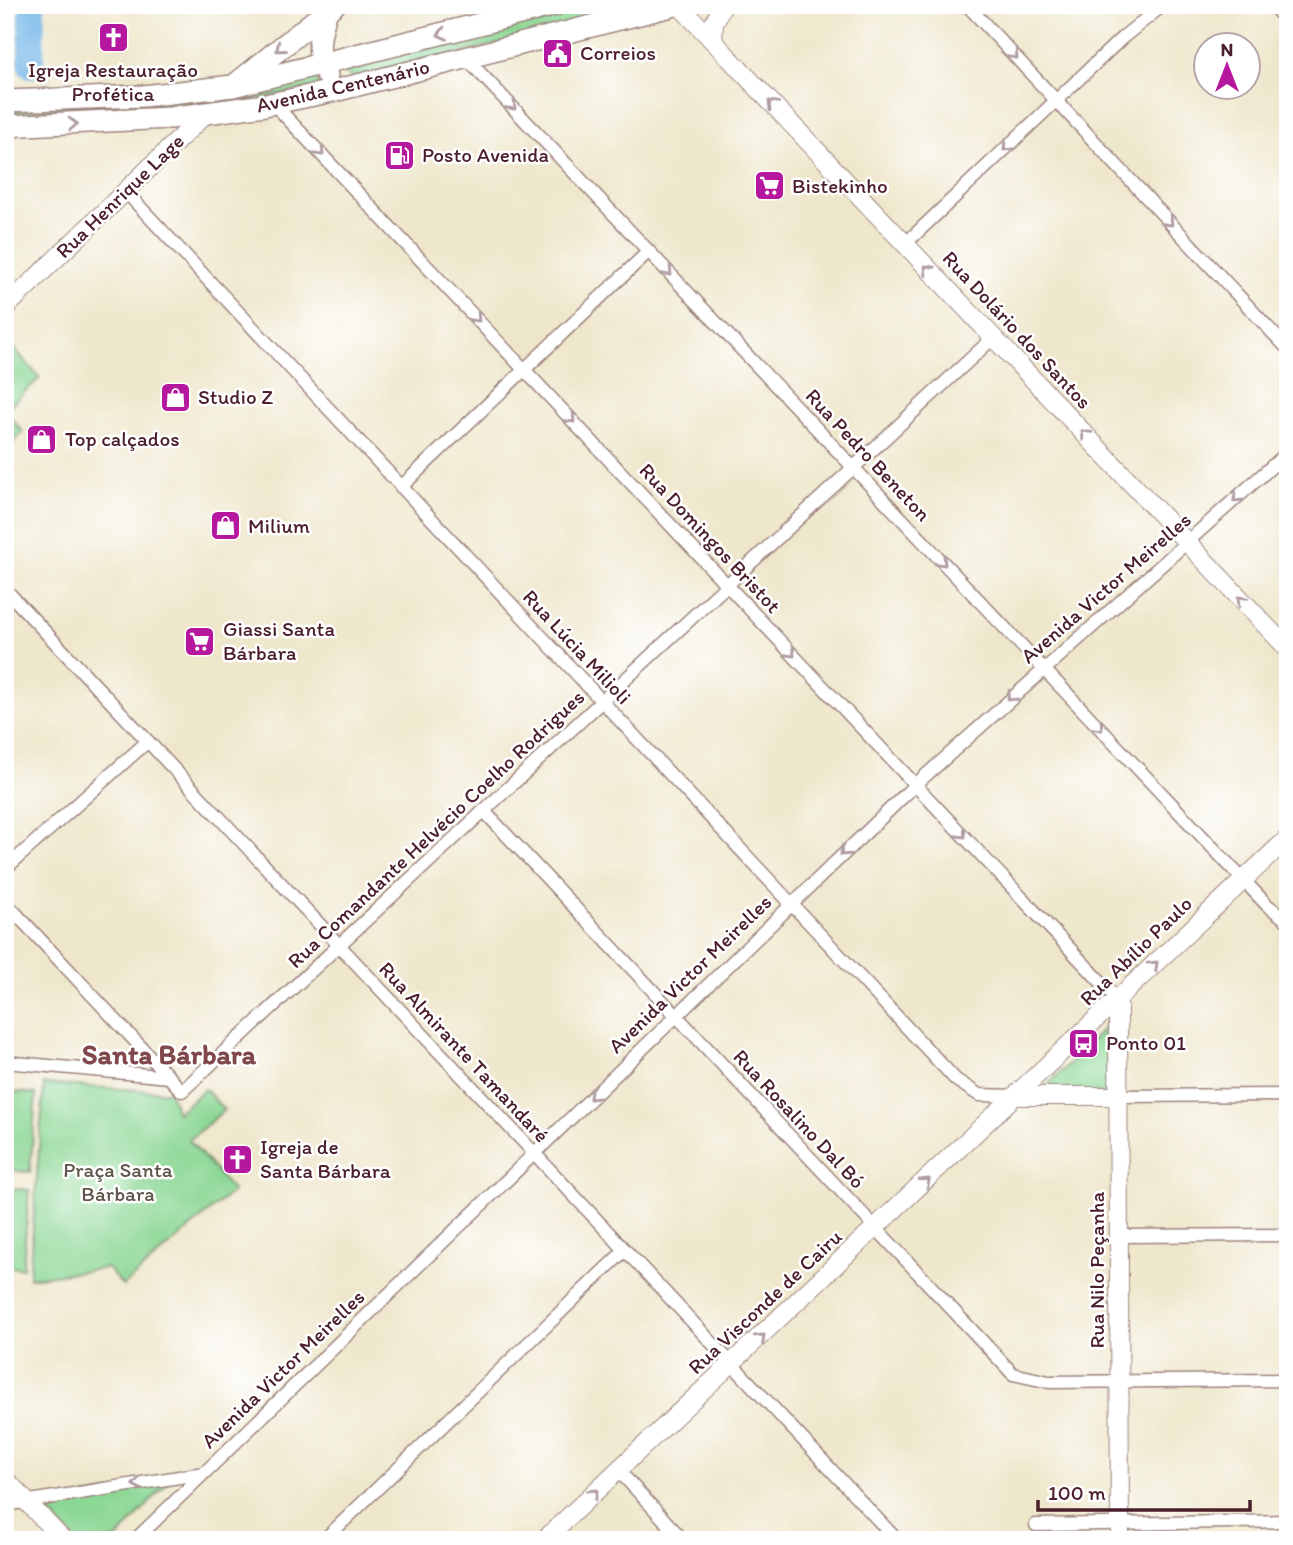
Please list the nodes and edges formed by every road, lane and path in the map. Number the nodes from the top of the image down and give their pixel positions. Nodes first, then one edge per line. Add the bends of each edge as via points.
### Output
1 (555, 5) edge
2 (677, 5) edge
3 (723, 5) edge
4 (967, 5) edge
5 (1163, 5) edge
6 (1272, 5) edge
7 (328, 7) edge
8 (1288, 22) edge
9 (713, 41) junction
10 (465, 57) junction
11 (322, 65) junction
12 (233, 86) junction
13 (338, 90) junction
14 (1056, 100) junction
15 (5, 101) edge
16 (274, 103) junction
17 (205, 114) junction
18 (5, 126) edge
19 (125, 192) junction
20 (905, 244) junction
21 (649, 251) junction
22 (5, 308) edge
23 (993, 338) junction
24 (1288, 349) edge
25 (525, 370) junction
26 (1288, 452) edge
27 (855, 469) junction
28 (401, 487) junction
29 (1187, 543) junction
30 (728, 586) junction
31 (5, 589) edge
32 (1288, 649) edge
33 (1043, 668) junction
34 (602, 702) junction
35 (148, 741) junction
36 (915, 785) junction
37 (484, 811) junction
38 (1288, 838) edge
39 (5, 869) edge
40 (1243, 880) junction
41 (5, 902) edge
42 (790, 903) junction
43 (1288, 920) edge
44 (339, 946) junction
45 (1118, 1000) junction
46 (676, 1016) junction
47 (5, 1062) edge
48 (169, 1077) junction
49 (1288, 1095) edge
50 (1119, 1096) junction
51 (1016, 1097) junction
52 (533, 1154) junction
53 (876, 1229) junction
54 (1288, 1235) edge
55 (1119, 1236) junction
56 (624, 1251) junction
57 (731, 1366) junction
58 (1288, 1380) edge
59 (1119, 1382) junction
60 (619, 1471) junction
61 (204, 1473) junction
62 (5, 1479) edge
63 (27, 1502) junction
64 (5, 1505) edge
65 (1288, 1521) edge
66 (1036, 1525) dead end
67 (1120, 1532) edge
68 (63, 1540) edge
69 (135, 1540) edge
70 (324, 1540) edge
71 (544, 1540) edge
72 (683, 1540) edge
73 (897, 1540) edge

1 -> 11 main road, Avenida Centenário
2 - 9 street, Rua Dolário dos Santos
2 - 10 main road, Avenida Centenário
3 - 9 street via 714,23
4 -> 14 street
5 - 14 street
6 - 8 street
7 - 11 main road via 318,40
7 -> 12 main road, Rua Henrique Lage
20 -> 9 street, Rua Dolário dos Santos
10 - 13 main road, Avenida Centenário
10 -> 21 street, Rua Pedro Beneton
11 - 12 main road, Avenida Centenário
11 - 13 main road
12 - 15 main road, Avenida Centenário via 143,96
12 - 17 main road, Rua Henrique Lage
13 - 16 main road, Avenida Centenário
14 -> 20 street
14 -> 24 street
16 - 17 main road, Avenida Centenário
16 -> 25 street, Rua Domingos Bristot
18 -> 17 main road, Avenida Centenário
17 - 19 street, Rua Henrique Lage
19 - 22 street, Rua Henrique Lage
19 - 28 street, Rua Lúcia Milioli
23 -> 20 street, Rua Dolário dos Santos
21 - 25 street
21 -> 27 street, Rua Pedro Beneton
23 - 27 street, Rua Comandante Helvécio Coelho Rodrigues
29 -> 23 street, Rua Dolário dos Santos
25 - 28 street
25 -> 30 street, Rua Domingos Bristot
26 -> 29 street, Avenida Victor Meirelles
27 - 30 street, Rua Comandante Helvécio Coelho Rodrigues
27 -> 33 street, Rua Pedro Beneton
28 - 34 street, Rua Lúcia Milioli
32 -> 29 street, Rua Dolário dos Santos
29 - 33 street, Avenida Victor Meirelles
30 - 34 street, Rua Comandante Helvécio Coelho Rodrigues
30 -> 36 street, Rua Domingos Bristot
31 - 35 street, Rua Almirante Tamandaré
33 -> 36 street, Avenida Victor Meirelles
33 -> 40 street, Rua Pedro Beneton
34 - 37 street, Rua Comandante Helvécio Coelho Rodrigues
34 - 42 street, Rua Lúcia Milioli
35 - 39 street
35 - 44 street, Rua Almirante Tamandaré
36 -> 42 street, Avenida Victor Meirelles
36 -> 45 street, Rua Domingos Bristot
37 - 44 street, Rua Comandante Helvécio Coelho Rodrigues
37 - 46 street, Rua Rosalino Dal Bó
38 - 40 street, Rua Abílio Paulo
40 - 43 street, Rua Pedro Beneton
45 -> 40 street, Rua Abílio Paulo
41 - 48 street
42 - 46 street, Avenida Victor Meirelles
42 - 51 street, Rua Lúcia Milioli via 956,1080 979,1095
44 - 48 street, Rua Comandante Helvécio Coelho Rodrigues via 182,1091
44 - 52 street, Rua Almirante Tamandaré
45 - 50 street, Rua Nilo Peçanha
45 - 51 street, Rua Abílio Paulo
46 -> 52 street, Avenida Victor Meirelles
46 - 53 street, Rua Rosalino Dal Bó
47 - 48 street
49 - 50 street
50 - 51 street
50 - 55 street, Rua Nilo Peçanha
53 -> 51 street, Rua Visconde de Cairu
52 - 56 street, Rua Almirante Tamandaré
52 - 61 street, Avenida Victor Meirelles
57 -> 53 street, Rua Visconde de Cairu
53 - 59 street, Rua Rosalino Dal Bó via 1013,1374 1035,1381
54 - 55 street
55 - 59 street, Rua Nilo Peçanha
56 - 57 street, Rua Almirante Tamandaré
56 - 70 street
57 - 60 street, Rua Visconde de Cairu
57 - 73 street, Rua Almirante Tamandaré
58 - 59 street, Rua Rosalino Dal Bó
59 - 67 street, Rua Nilo Peçanha
71 -> 60 street, Rua Visconde de Cairu
60 - 72 street
61 -> 63 street
61 - 69 street, Avenida Victor Meirelles
62 - 63 street
63 - 64 street
63 - 68 street
65 - 67 street
66 - 67 street

